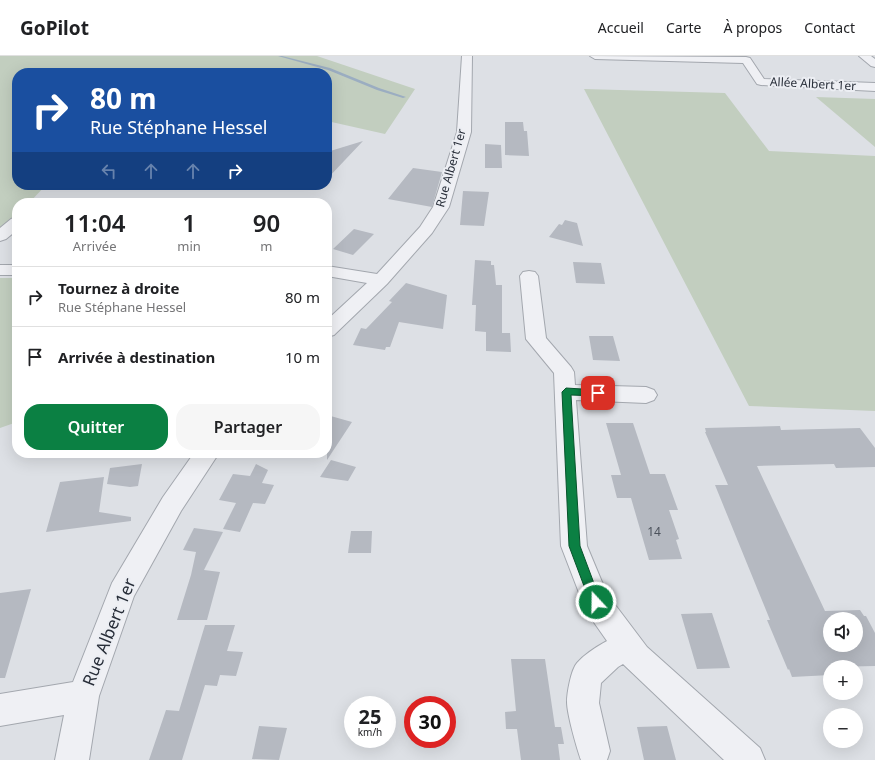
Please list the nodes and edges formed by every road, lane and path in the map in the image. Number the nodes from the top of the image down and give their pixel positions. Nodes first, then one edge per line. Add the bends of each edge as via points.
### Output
1 (466, 56) edge
2 (595, 56) edge
3 (864, 56) edge
4 (875, 64) edge
5 (875, 87) edge
6 (12, 226) edge
7 (0, 236) edge
8 (0, 270) edge
9 (12, 270) edge
10 (332, 272) edge
11 (529, 276) dead end
12 (335, 285) edge
13 (376, 285) junction
14 (332, 326) edge
15 (566, 392) junction
16 (646, 395) dead end
17 (204, 458) edge
18 (628, 646) junction
19 (83, 696) junction
20 (0, 710) edge
21 (594, 751) dead end
22 (72, 760) edge
23 (748, 760) edge

1 - 13 street, Rue Albert 1er via 464,132 441,207 426,230
2 - 5 street, Allée Albert 1er via 746,60 761,82
3 - 4 street
6 - 7 street
8 - 9 street
10 - 13 street
11 - 15 street via 536,339 564,372
12 - 13 street
13 - 14 street, Rue Albert 1er
15 - 16 street
15 - 18 street via 574,546 596,602
17 - 19 street, Rue Albert 1er via 172,504 122,592
18 - 21 street via 607,658 587,675 583,703
18 - 23 street via 636,657
19 - 20 street
19 - 22 street, Rue Albert 1er

